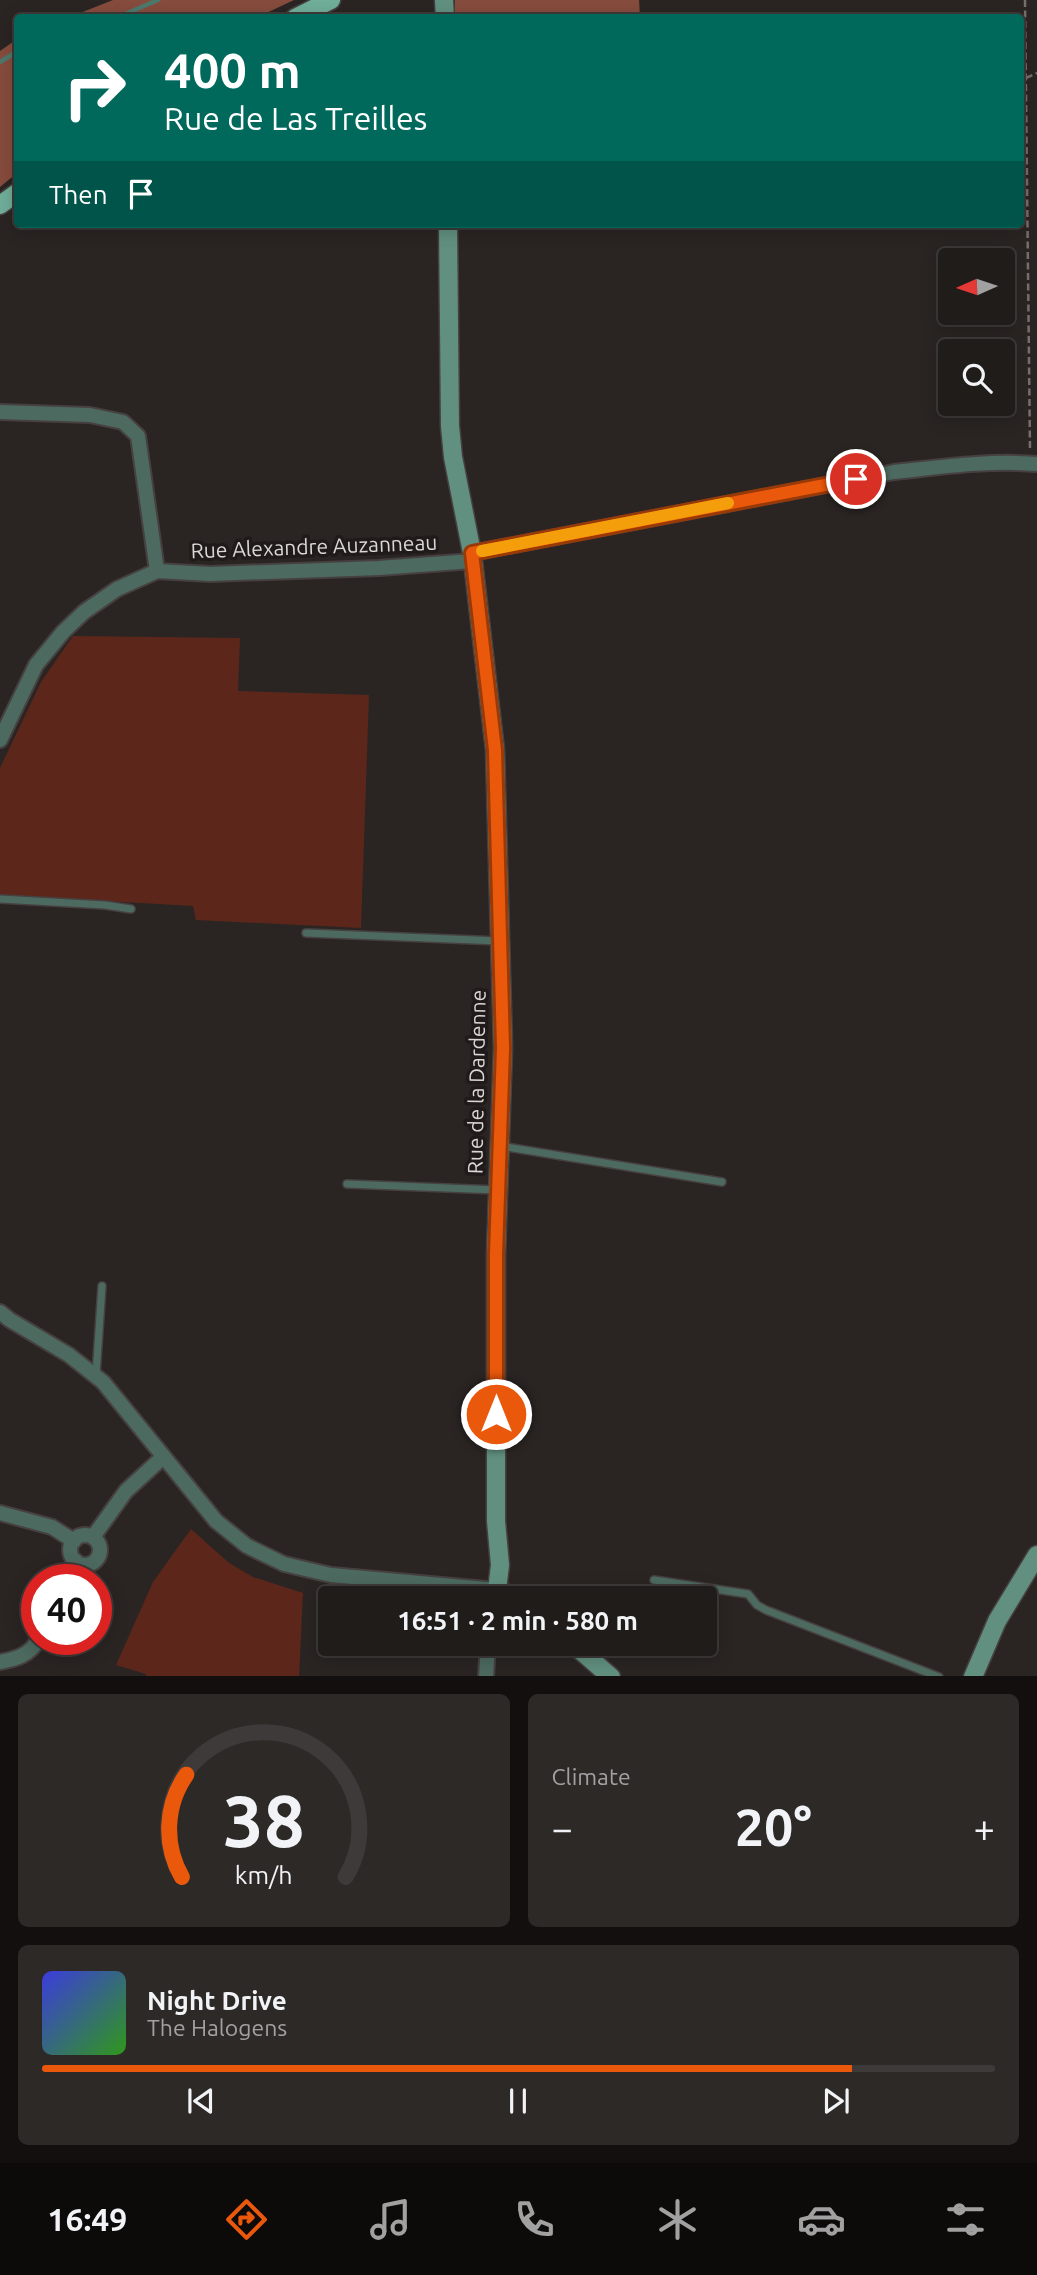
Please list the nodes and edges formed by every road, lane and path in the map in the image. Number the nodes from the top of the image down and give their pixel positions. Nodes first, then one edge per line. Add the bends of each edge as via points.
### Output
1 (331, 0) edge
2 (303, 14) edge
3 (1024, 41) edge
4 (1037, 73) edge
5 (1026, 78) junction
6 (447, 228) edge
7 (0, 411) edge
8 (1034, 464) edge
9 (472, 557) junction
10 (157, 571) junction
11 (0, 740) edge
12 (0, 899) edge
13 (131, 909) dead end
14 (306, 933) dead end
15 (500, 942) junction
16 (499, 1146) junction
17 (722, 1182) dead end
18 (347, 1184) dead end
19 (498, 1190) junction
20 (102, 1286) dead end
21 (0, 1312) edge
22 (96, 1376) junction
23 (163, 1457) junction
24 (0, 1513) edge
25 (93, 1537) junction
26 (74, 1541) junction
27 (1037, 1555) edge
28 (76, 1562) joint
29 (654, 1580) dead end
30 (427, 1586) edge
31 (497, 1586) edge
32 (23, 1655) edge
33 (487, 1656) edge
34 (587, 1656) edge
35 (0, 1662) edge
36 (486, 1676) edge
37 (611, 1676) edge
38 (939, 1676) edge
39 (973, 1676) edge

1 - 2 main road
3 - 5 path
4 - 5 path
5 - 8 path
6 - 9 street, Rue de la Dardenne via 450,426
7 - 10 street via 90,415 123,422 138,436
8 - 9 street, Rue Alexandre Auzanneau via 960,464 894,472
9 - 10 street, Rue Alexandre Auzanneau via 379,568 223,574
9 - 15 street, Rue de la Dardenne via 495,750
10 - 11 street via 117,589 63,632 36,664
12 - 13 lane
14 - 15 lane
15 - 16 street, Rue de la Dardenne via 503,1048
16 - 17 lane
16 - 19 street, Rue de la Dardenne
18 - 19 lane
19 - 31 street, Rue de la Dardenne
20 - 22 lane
21 - 22 street
22 - 23 street
23 - 25 street via 126,1491
23 - 30 street via 216,1521 247,1546 284,1564 331,1575
24 - 26 street via 52,1527
25 - 26 street via 83,1535
25 - 28 street via 99,1545 97,1558 85,1564
26 - 28 street via 70,1548
27 - 39 street via 997,1621
29 - 38 lane via 748,1594 766,1610
32 - 35 street
33 - 36 street
34 - 37 street

